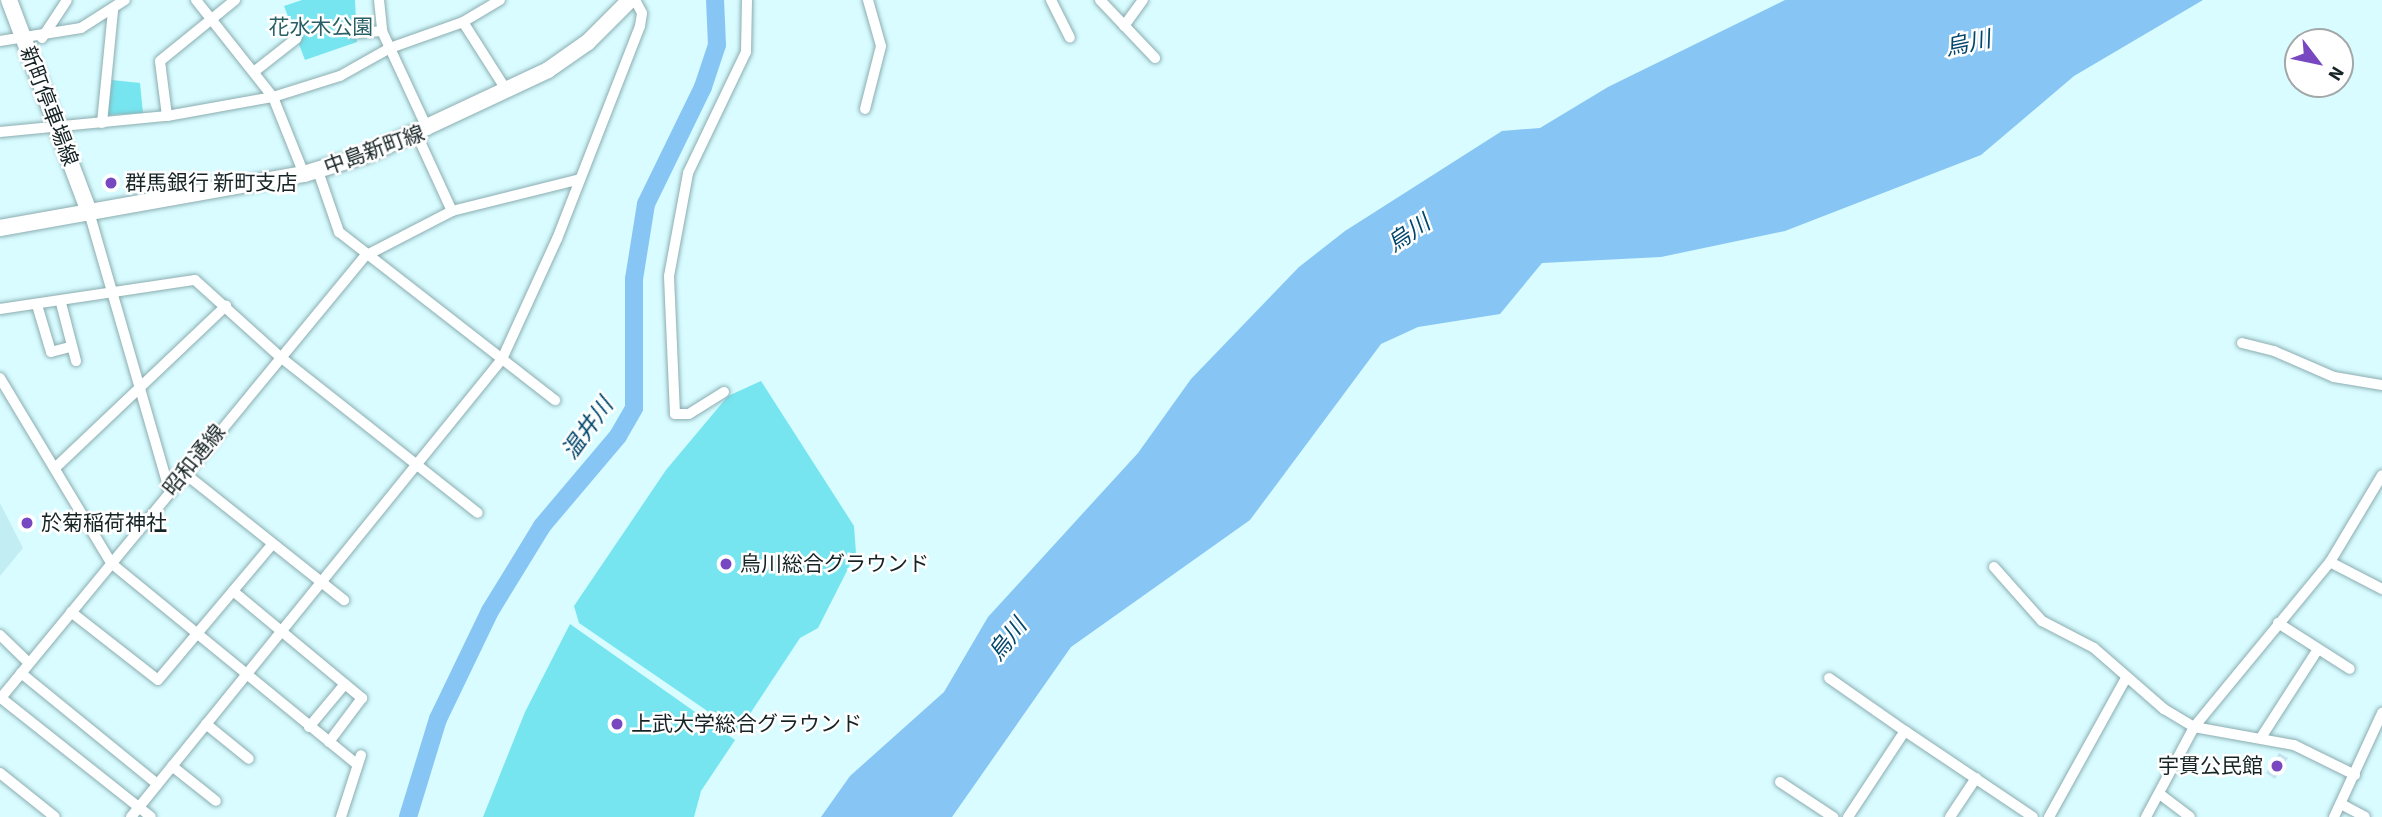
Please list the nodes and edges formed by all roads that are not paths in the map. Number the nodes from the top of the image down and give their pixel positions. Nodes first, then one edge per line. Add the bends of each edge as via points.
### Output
1 (9, 0) edge
2 (67, 0) edge
3 (195, 0) edge
4 (235, 0) edge
5 (379, 0) edge
6 (499, 0) edge
7 (632, 0) edge
8 (747, 0) edge
9 (868, 0) edge
10 (1051, 0) edge
11 (1100, 0) edge
12 (1143, 0) edge
13 (118, 5) edge
14 (211, 19) junction
15 (463, 22) junction
16 (1124, 26) junction
17 (382, 31) junction
18 (355, 33) dead end
19 (42, 38) junction
20 (297, 38) dead end
21 (1070, 38) dead end
22 (24, 39) junction
23 (0, 41) edge
24 (390, 48) junction
25 (1155, 58) dead end
26 (255, 71) junction
27 (507, 91) junction
28 (273, 97) junction
29 (865, 109) dead end
30 (167, 116) junction
31 (102, 123) junction
32 (57, 128) junction
33 (0, 132) edge
34 (423, 133) junction
35 (311, 172) junction
36 (579, 179) junction
37 (452, 211) junction
38 (89, 212) junction
39 (0, 228) edge
40 (365, 257) junction
41 (113, 294) junction
42 (61, 303) junction
43 (37, 305) junction
44 (226, 306) junction
45 (0, 309) edge
46 (2242, 343) dead end
47 (70, 348) junction
48 (279, 356) junction
49 (502, 359) junction
50 (76, 361) dead end
51 (0, 378) edge
52 (2382, 385) edge
53 (139, 391) junction
54 (724, 392) dead end
55 (555, 400) dead end
56 (417, 464) junction
57 (55, 468) junction
58 (183, 472) junction
59 (2382, 475) edge
60 (169, 490) junction
61 (478, 513) dead end
62 (271, 546) junction
63 (2330, 562) junction
64 (111, 563) junction
65 (1994, 567) dead end
66 (320, 584) junction
67 (2382, 589) edge
68 (233, 591) junction
69 (344, 600) dead end
70 (71, 612) junction
71 (2278, 623) junction
72 (279, 631) junction
73 (195, 634) junction
74 (0, 635) edge
75 (2318, 649) junction
76 (29, 663) junction
77 (2350, 669) dead end
78 (21, 673) junction
79 (246, 675) junction
80 (1829, 678) dead end
81 (2126, 678) junction
82 (345, 684) junction
83 (0, 699) edge
84 (2382, 713) edge
85 (206, 724) junction
86 (309, 727) junction
87 (2194, 727) junction
88 (1905, 731) junction
89 (2262, 736) junction
90 (328, 742) junction
91 (249, 759) dead end
92 (172, 766) junction
93 (0, 773) edge
94 (2355, 775) junction
95 (1976, 778) junction
96 (1780, 782) dead end
97 (157, 784) junction
98 (2161, 795) junction
99 (216, 801) dead end
100 (2341, 804) junction
101 (139, 807) junction
102 (2019, 813) edge
103 (55, 817) edge
104 (131, 817) edge
105 (151, 817) edge
106 (341, 817) edge
107 (1833, 817) edge
108 (1848, 817) edge
109 (1950, 817) edge
110 (2033, 817) edge
111 (2049, 817) edge
112 (2147, 817) edge
113 (2189, 817) edge
114 (2334, 817) edge
115 (2365, 817) edge

1 - 22 main road, 新町停車場線
2 - 19 street
3 - 14 street
4 - 14 street
5 - 17 street
6 - 15 street
7 - 27 main road, 中島新町線 via 574,52
7 - 36 street via 642,13 640,26
8 - 54 street via 746,52 688,173 669,276 676,414 689,414
9 - 29 street via 881,46
10 - 21 street
11 - 16 street
12 - 16 street
13 - 19 street via 97,22
13 - 31 street
14 - 26 street
14 - 30 street via 160,61
15 - 24 street
15 - 27 street
16 - 25 street
17 - 18 street
17 - 24 street
19 - 22 street
20 - 26 street
22 - 23 street
22 - 32 main road, 新町停車場線
24 - 28 street via 341,76
24 - 34 street
26 - 28 street
27 - 34 main road, 中島新町線
28 - 30 street
28 - 35 street
30 - 31 street
31 - 32 street
32 - 33 street
32 - 38 main road, 新町停車場線
34 - 35 main road, 中島新町線
34 - 37 street
35 - 38 main road, 中島新町線
35 - 40 street via 339,232
36 - 37 street
36 - 49 street
37 - 40 street
38 - 39 main road, 中島新町線
38 - 41 street
40 - 48 street, 昭和通線
40 - 49 street
41 - 42 street
41 - 44 street via 195,281
41 - 53 street
42 - 43 street
42 - 47 street
43 - 45 street
43 - 47 street via 51,352
44 - 48 street
44 - 53 street
46 - 52 street via 2274,351 2334,377
47 - 50 street
48 - 56 street
48 - 58 street, 昭和通線
49 - 55 street
49 - 56 street
51 - 57 street
53 - 57 street
53 - 60 street
56 - 61 street
56 - 66 street
57 - 64 street
58 - 60 street, 昭和通線
58 - 62 street
59 - 63 street
60 - 64 street, 昭和通線
62 - 66 street
62 - 68 street
63 - 67 street
63 - 71 street
64 - 70 street, 昭和通線
64 - 73 street
65 - 81 street via 2042,621 2094,648
66 - 69 street
66 - 72 street
68 - 72 street
68 - 73 street
70 - 73 street via 158,680
70 - 76 street, 昭和通線
71 - 75 street
71 - 87 street
72 - 79 street
72 - 82 street
73 - 79 street
74 - 76 street
75 - 77 street
75 - 89 street
76 - 78 street, 昭和通線
78 - 83 street, 昭和通線
78 - 97 street
79 - 85 street
79 - 86 street
80 - 88 street
81 - 87 street
81 - 111 street
82 - 86 street
82 - 90 street via 362,698
83 - 101 street
84 - 94 street
85 - 91 street
85 - 92 street
86 - 90 street
87 - 89 street
87 - 98 street
88 - 95 street
88 - 108 street
89 - 94 street
90 - 106 street via 359,759
92 - 97 street
92 - 99 street
93 - 103 street
94 - 100 street
95 - 102 street
95 - 109 street
96 - 107 street
97 - 101 street
98 - 112 street
98 - 113 street
100 - 114 street
100 - 115 street
101 - 104 street
101 - 105 street
102 - 110 street

